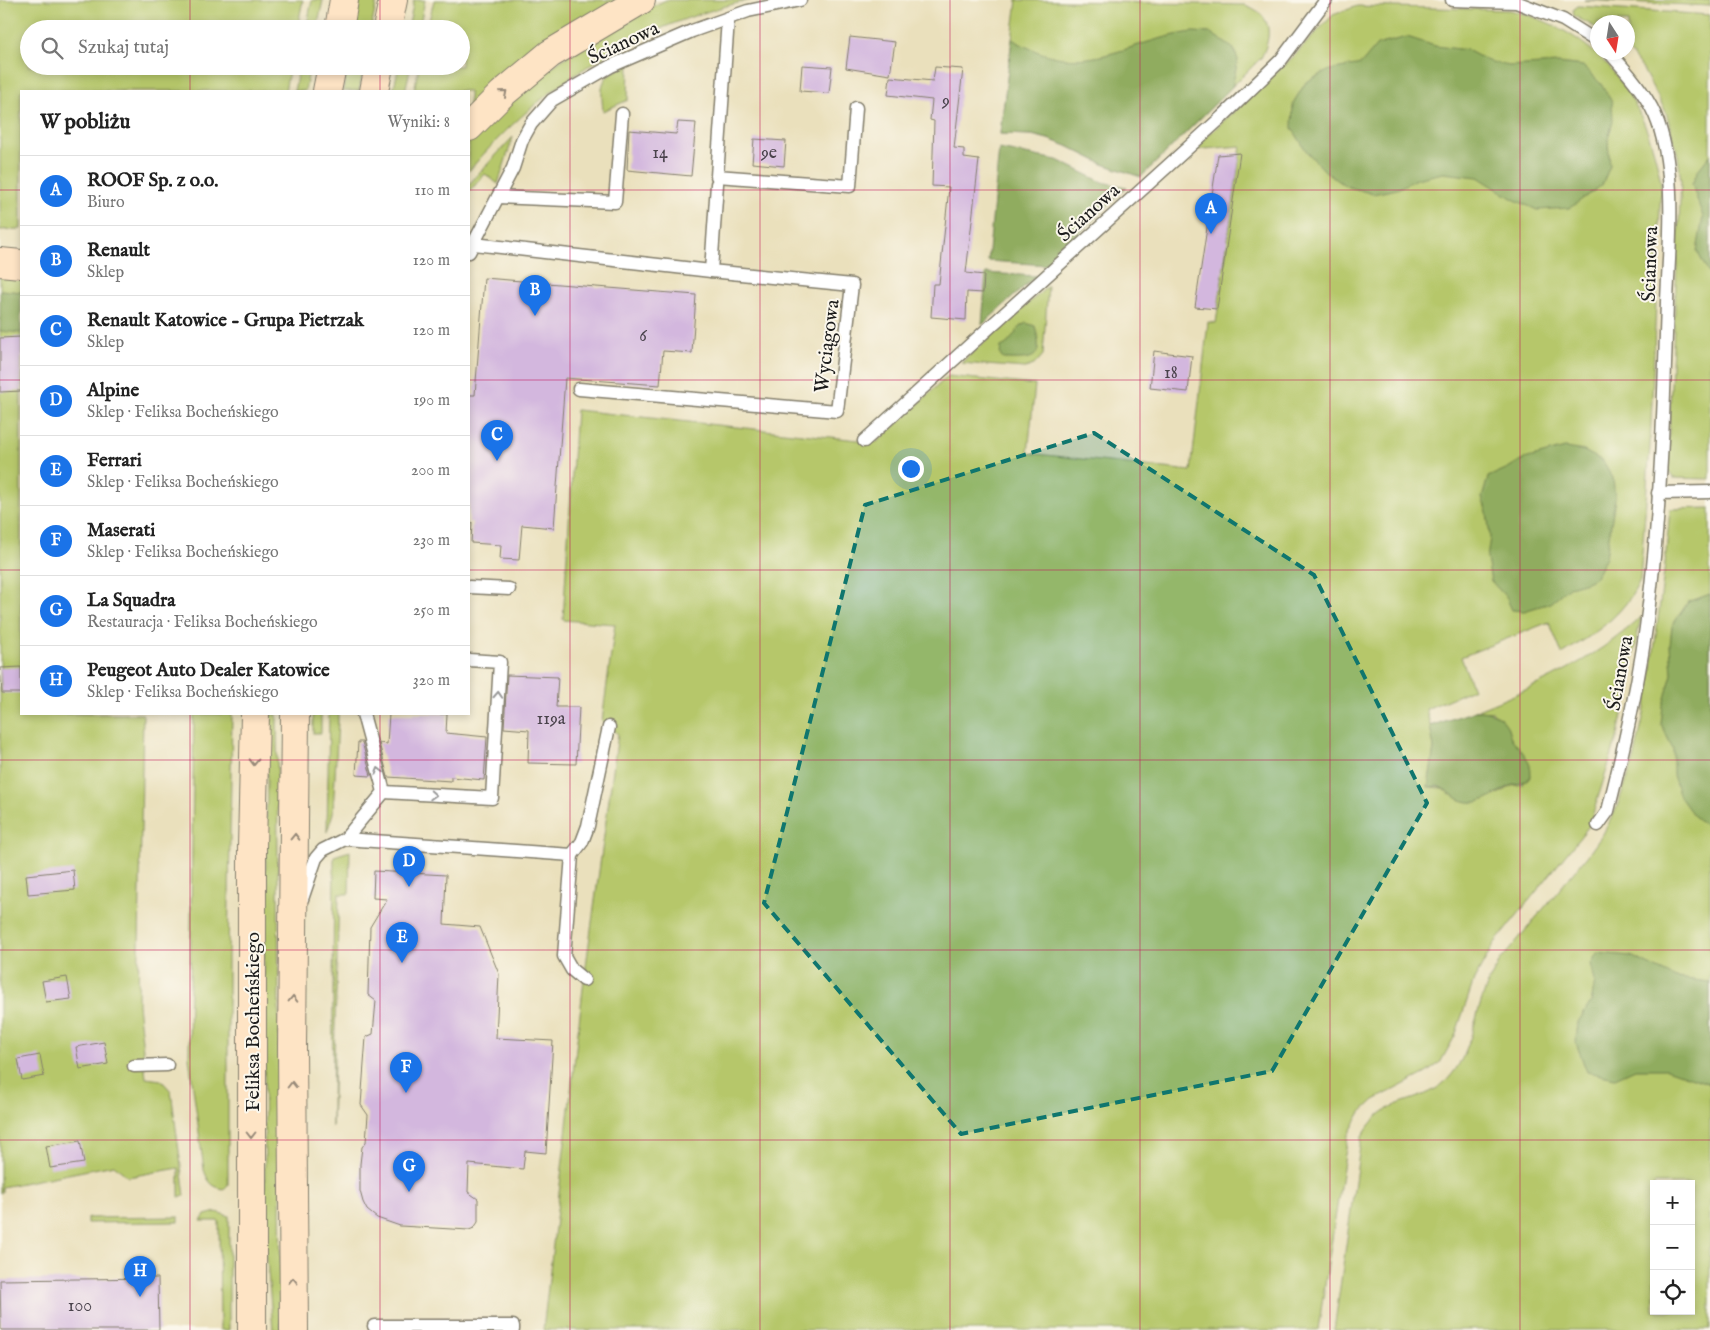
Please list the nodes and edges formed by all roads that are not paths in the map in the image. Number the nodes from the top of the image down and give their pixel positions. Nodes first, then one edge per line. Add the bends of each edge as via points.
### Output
1 (344, 0) edge
2 (393, 0) edge
3 (641, 0) edge
4 (800, 0) edge
5 (1326, 0) edge
6 (1452, 0) edge
7 (728, 19) junction
8 (340, 20) edge
9 (389, 20) edge
10 (1590, 37) edge
11 (1616, 60) edge
12 (330, 75) edge
13 (377, 75) edge
14 (327, 90) edge
15 (374, 90) edge
16 (856, 108) dead end
17 (622, 114) dead end
18 (470, 126) edge
19 (717, 184) dead end
20 (498, 197) junction
21 (0, 245) edge
22 (20, 245) edge
23 (471, 248) edge
24 (0, 262) edge
25 (20, 264) edge
26 (710, 271) junction
27 (579, 389) dead end
28 (864, 441) dead end
29 (1710, 492) edge
30 (1658, 493) junction
31 (470, 587) edge
32 (509, 589) dead end
33 (470, 660) edge
34 (255, 715) edge
35 (296, 715) edge
36 (363, 715) edge
37 (609, 727) dead end
38 (384, 792) junction
39 (1598, 825) dead end
40 (345, 840) junction
41 (572, 855) junction
42 (294, 925) junction
43 (584, 980) dead end
44 (166, 1065) dead end
45 (134, 1066) dead end
46 (374, 1326) dead end
47 (252, 1330) edge
48 (294, 1330) edge
49 (513, 1330) edge

1 - 8 main road
2 - 9 main road
18 -> 3 main road via 550,54
4 - 7 lane, Ścianowa via 748,11
5 - 28 lane, Ścianowa via 1281,60 1222,117
6 - 10 lane via 1516,2 1563,20
7 - 16 lane via 717,176 850,186
7 - 20 lane, Ścianowa via 611,66 552,100 531,124
11 - 30 lane, Ścianowa via 1632,78 1655,115 1668,168 1666,318
12 - 14 main road
13 - 15 main road
17 - 20 lane via 615,202
19 - 26 lane
20 - 23 lane, Ścianowa
21 - 22 main road
23 - 26 lane
24 - 25 main road
26 - 27 lane, Wyciągowa via 852,285 837,411
29 - 30 lane
30 - 39 lane, Ścianowa via 1649,604 1633,707 1608,811
31 - 32 lane
38 -> 33 lane via 492,798 500,662
34 -> 47 main road, Feliksa Bocheńskiego
42 -> 35 main road, Feliksa Bocheńskiego
38 -> 36 lane
37 - 41 lane via 588,826
38 - 40 lane
40 - 41 lane
40 - 42 lane via 323,850 316,858
41 - 43 lane via 564,956 572,970
48 -> 42 main road, Feliksa Bocheńskiego
44 - 45 lane
46 - 49 lane via 513,1326

